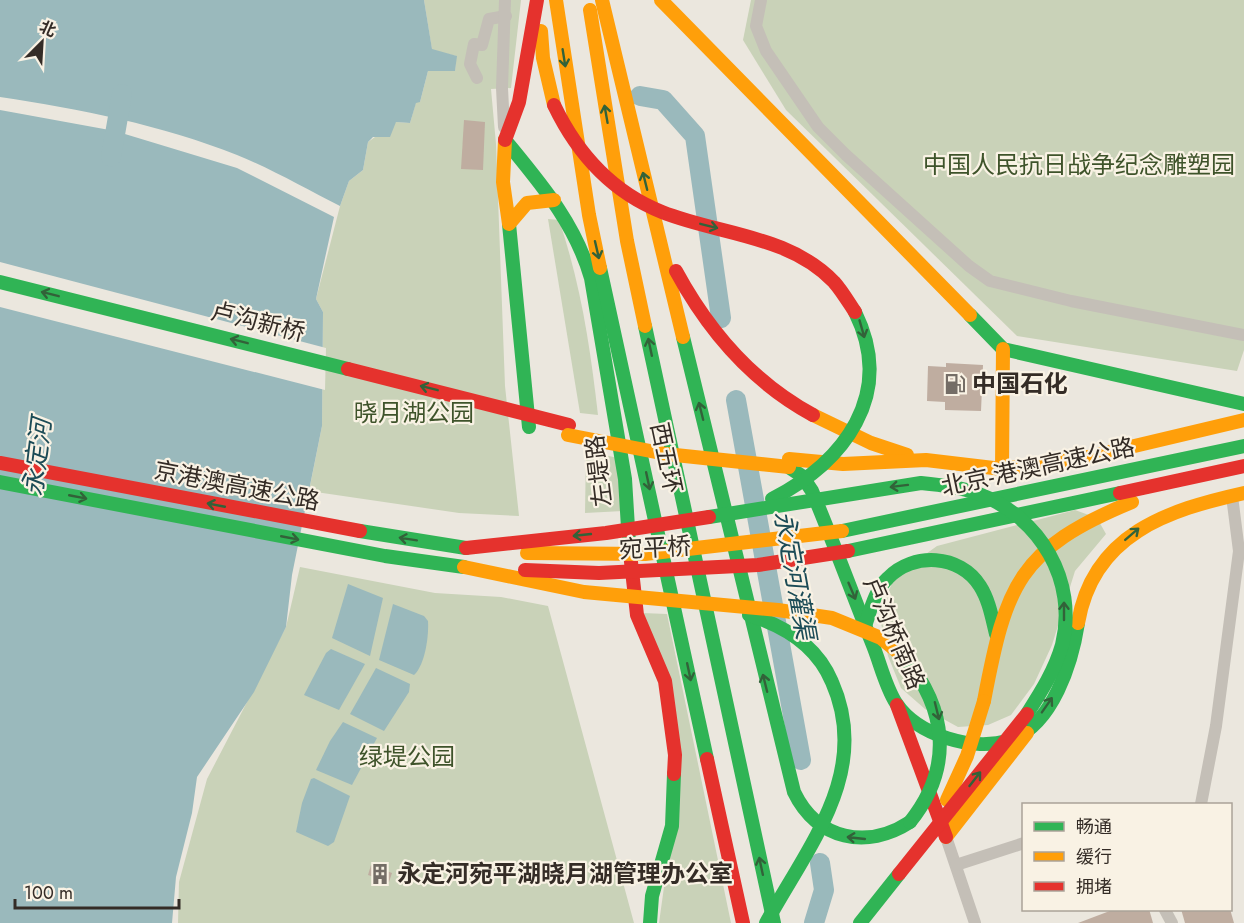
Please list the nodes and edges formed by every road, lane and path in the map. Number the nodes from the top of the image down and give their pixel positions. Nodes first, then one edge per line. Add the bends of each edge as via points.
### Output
1 (505, 0) edge
2 (538, 0) edge
3 (556, 0) edge
4 (589, 0) edge
5 (602, 0) edge
6 (661, 0) edge
7 (761, 0) edge
8 (506, 16) junction
9 (477, 78) dead end
10 (505, 140) junction
11 (554, 200) junction
12 (509, 224) junction
13 (657, 229) junction
14 (0, 282) edge
15 (0, 295) edge
16 (1244, 335) edge
17 (1003, 349) junction
18 (1244, 404) edge
19 (529, 420) junction
20 (1244, 420) edge
21 (1244, 446) edge
22 (926, 460) junction
23 (0, 463) edge
24 (789, 463) junction
25 (843, 464) junction
26 (1244, 466) edge
27 (1002, 469) junction
28 (1212, 473) junction
29 (0, 482) edge
30 (1238, 494) edge
31 (753, 509) junction
32 (819, 511) junction
33 (842, 531) joint
34 (465, 548) junction
35 (848, 551) joint
36 (464, 567) junction
37 (716, 605) junction
38 (866, 623) junction
39 (996, 634) junction
40 (896, 703) junction
41 (1029, 731) junction
42 (1201, 803) edge
43 (931, 834) junction
44 (946, 837) junction
45 (1022, 843) edge
46 (956, 865) junction
47 (650, 923) edge
48 (743, 923) edge
49 (766, 923) edge
50 (774, 923) edge
51 (860, 923) edge
52 (975, 923) edge

1 - 8 street
2 - 10 main road via 519,102
2 -> 31 main road, bridge via 543,58 554,105 577,148 614,185 654,209 767,241 799,255 840,287 859,319 868,372 863,405 848,441 822,469
3 -> 48 main road, 西五环 via 589,215
50 -> 4 main road, 西五环 via 627,241
13 -> 5 main road
6 - 17 main road
7 - 16 street via 756,26 766,51 818,127 990,281
8 - 9 street via 489,19 482,45 474,44 470,63
8 - 10 street via 502,88
10 - 11 main road, 左堤路
10 - 12 main road via 503,182
11 - 12 main road via 528,201
11 - 47 main road, 左堤路 via 585,249 625,479 638,615 665,681 671,721 675,755 672,826 652,896
12 - 19 main road
13 - 22 main road via 680,281 702,317 729,351 759,379 820,421 880,447
37 -> 13 main road, bridge via 830,616 875,634 899,650 926,686 939,719 937,776 910,822 870,839 838,835 809,816 790,784
19 -> 14 main road, 卢沟新桥 via 506,407
15 - 19 main road, 卢沟新桥 via 503,422
17 - 18 main road
17 - 27 main road
19 - 24 main road, bridge via 666,454
20 - 27 main road via 1088,457
21 - 33 main road, 北京-港澳高速公路
22 - 25 main road
22 - 27 main road
34 -> 23 main road, 京港澳高速公路 via 309,523
24 - 25 main road
24 - 32 main road, 卢沟桥南路 via 813,488
25 - 32 main road via 820,495
26 - 28 main road, 北京-港澳高速公路
28 - 35 main road, 北京-港澳高速公路
28 - 39 main road via 1109,510 1058,537 1041,551 1016,585
29 -> 36 main road, 京港澳高速公路 via 386,556
41 -> 30 main road via 1061,683 1090,584 1111,555 1135,530
30 - 42 street via 1239,551 1216,726
31 -> 34 main road, bridge via 606,533
43 -> 31 main road, bridge via 1025,716 1055,664 1064,634 1065,604 1062,584 1048,549 1008,506 968,488 944,484 892,487
32 -> 38 main road, 卢沟桥南路
33 - 34 main road, 宛平桥, bridge via 603,556
35 - 36 main road, 宛平桥, bridge via 758,565 610,572
36 - 37 main road, bridge via 598,594
37 - 49 main road, bridge via 780,627 805,643 836,684 847,721 846,760 833,802
38 - 39 main road via 886,579 900,567 928,558 965,571 978,583
38 - 40 main road, 卢沟桥南路
39 - 43 main road, bridge via 984,701 967,756
40 - 41 main road, 卢沟桥南路 via 919,725 959,743 1006,741
40 - 44 main road
41 - 44 main road
43 - 51 main road, bridge
44 - 46 street
45 - 46 street
46 - 52 street

